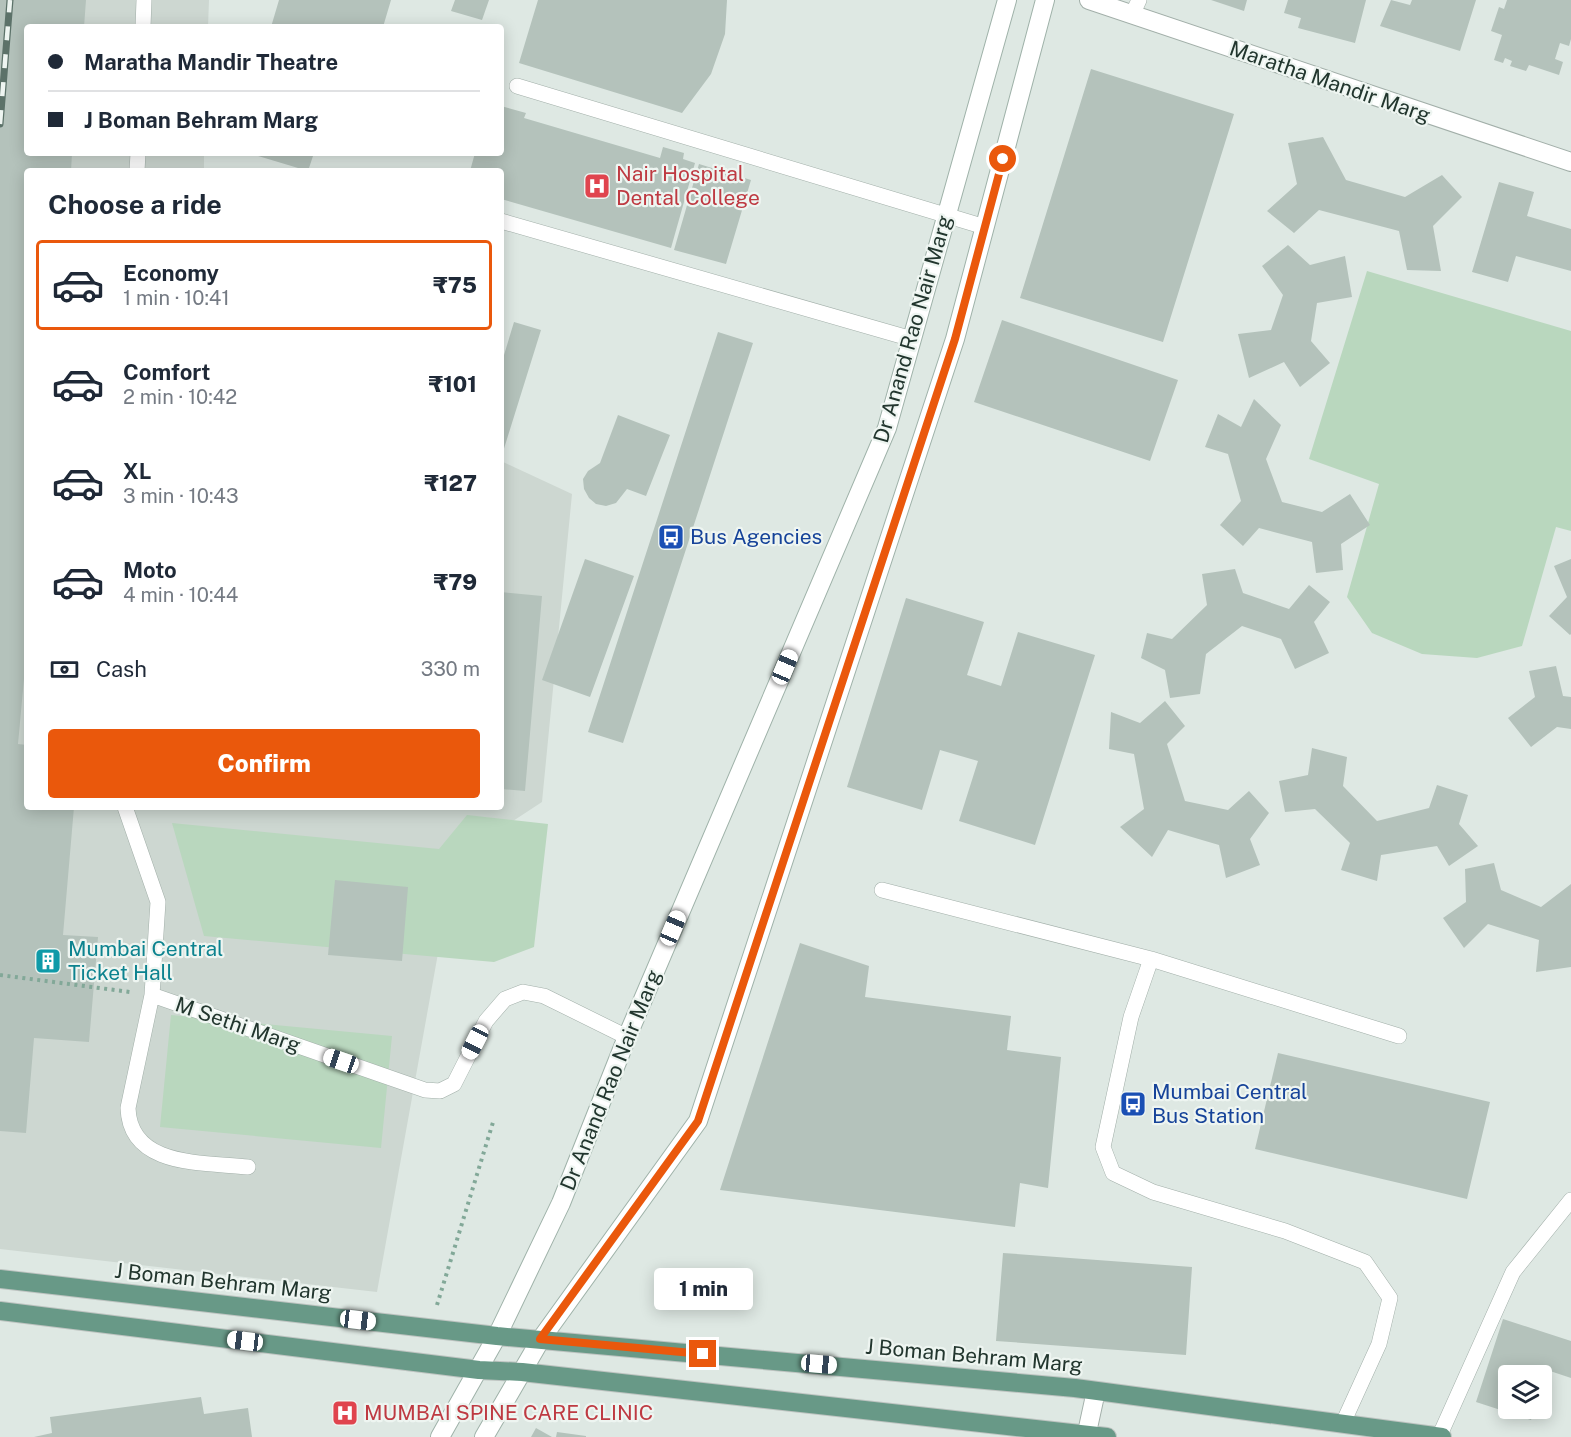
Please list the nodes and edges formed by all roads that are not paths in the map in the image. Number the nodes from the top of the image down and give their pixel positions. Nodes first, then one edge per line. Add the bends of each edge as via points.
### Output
1 (144, 0) edge
2 (1007, 0) edge
3 (1045, 0) edge
4 (1089, 0) edge
5 (1136, 7) edge
6 (143, 24) edge
7 (517, 86) dead end
8 (1571, 162) edge
9 (946, 216) junction
10 (504, 222) edge
11 (985, 227) junction
12 (912, 339) junction
13 (125, 810) edge
14 (882, 890) dead end
15 (1152, 958) junction
16 (152, 995) junction
17 (1399, 1036) dead end
18 (627, 1037) junction
19 (248, 1167) dead end
20 (1571, 1200) edge
21 (5, 1280) edge
22 (5, 1312) edge
23 (497, 1336) junction
24 (540, 1339) junction
25 (479, 1370) junction
26 (522, 1372) junction
27 (1096, 1390) junction
28 (1342, 1423) junction
29 (1086, 1436) edge
30 (440, 1437) edge
31 (484, 1437) edge
32 (1107, 1437) edge
33 (1441, 1437) edge

1 - 6 lane
2 - 9 main road, Dr Anand Rao Nair Marg
3 - 11 main road, Dr Anand Rao Nair Marg
4 - 5 main road, Maratha Mandir Marg
5 - 8 main road, Maratha Mandir Marg
7 - 9 lane
9 - 11 lane
9 - 12 main road, Dr Anand Rao Nair Marg
10 - 12 lane
11 - 24 main road, Dr Anand Rao Nair Marg via 951,351 698,1121
12 - 18 main road, Dr Anand Rao Nair Marg via 887,428
13 - 16 lane, M Sethi Marg via 158,902
14 - 15 lane
15 - 17 lane
15 - 28 lane via 1131,1017 1102,1147 1113,1173 1153,1192 1285,1231 1365,1262 1390,1298 1379,1344
16 - 18 lane, M Sethi Marg via 425,1090 440,1091 454,1084 486,1021 505,999 523,992 544,996
16 - 19 lane via 128,1108 135,1137 145,1148 164,1156
18 - 23 main road, Dr Anand Rao Nair Marg via 561,1203
20 - 33 lane via 1513,1272
21 - 23 main road, J Boman Behram Marg
22 - 25 main road
23 - 24 main road, J Boman Behram Marg
23 - 25 main road, Dr Anand Rao Nair Marg
24 - 26 main road, Dr Anand Rao Nair Marg
24 - 27 main road, J Boman Behram Marg
25 - 26 main road
25 - 30 main road, Dr Anand Rao Nair Marg
26 - 29 main road
26 - 31 main road, Dr Anand Rao Nair Marg
27 - 28 main road, J Boman Behram Marg
27 - 29 main road
28 - 33 main road, J Boman Behram Marg
29 - 32 main road

